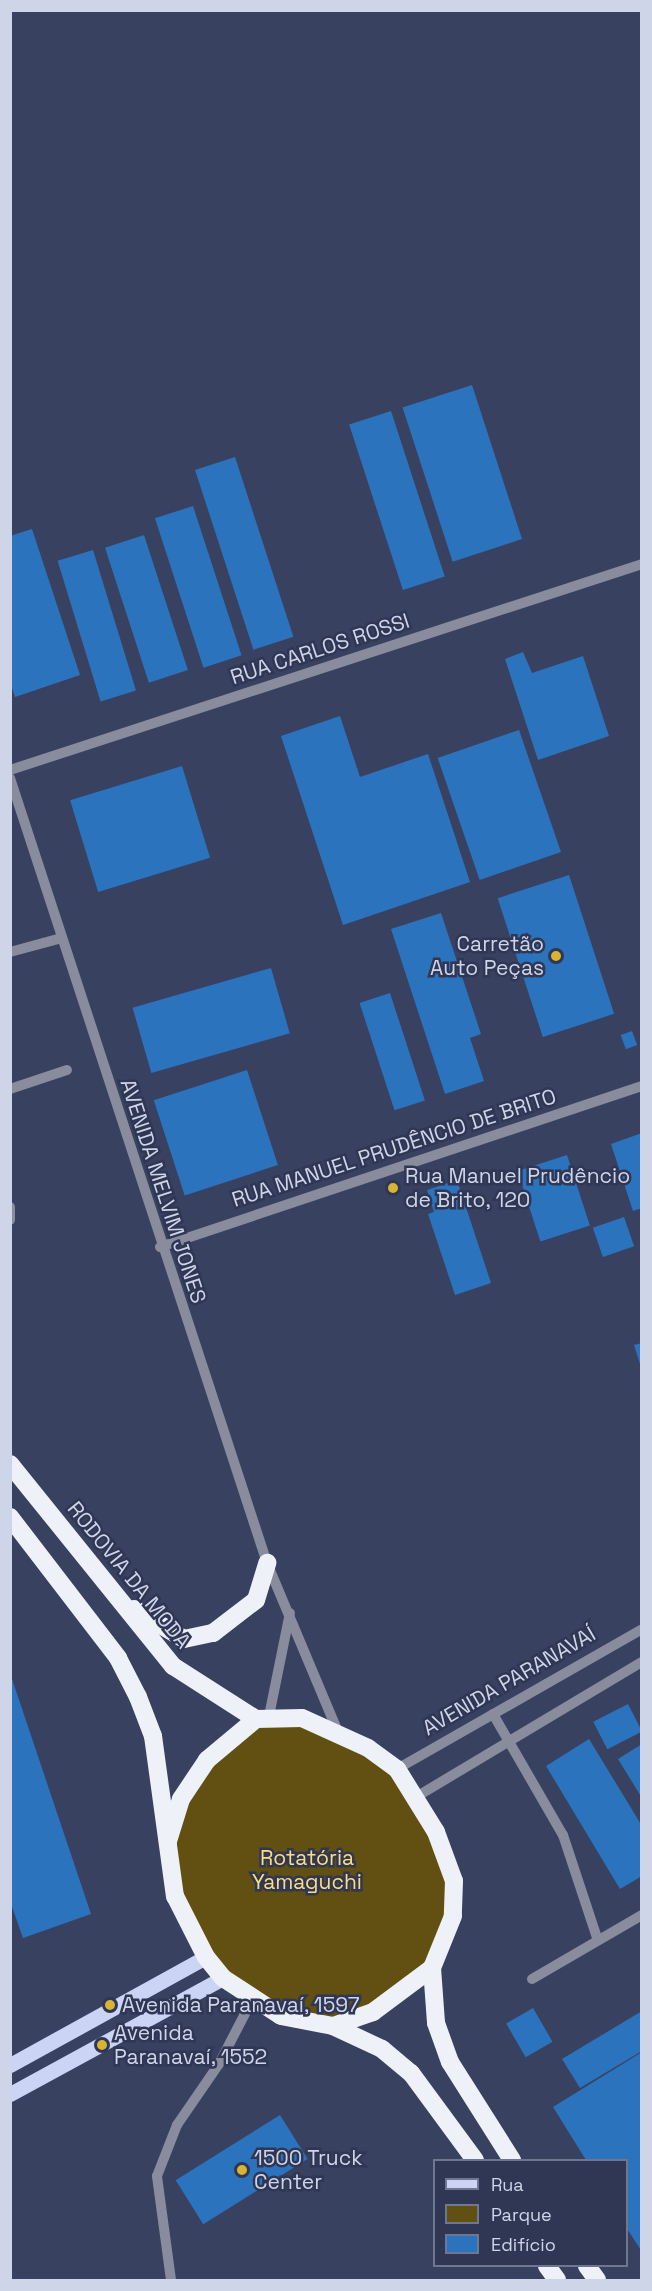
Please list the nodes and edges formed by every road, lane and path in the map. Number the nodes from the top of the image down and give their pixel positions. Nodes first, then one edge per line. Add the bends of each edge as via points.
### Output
1 (642, 564) edge
2 (10, 770) edge
3 (10, 778) edge
4 (62, 938) junction
5 (10, 952) edge
6 (67, 1071) dead end
7 (642, 1086) edge
8 (10, 1089) edge
9 (10, 1207) edge
10 (10, 1220) edge
11 (160, 1247) junction
12 (10, 1464) edge
13 (10, 1517) edge
14 (267, 1563) junction
15 (109, 1590) junction
16 (290, 1613) junction
17 (642, 1629) edge
18 (642, 1662) edge
19 (493, 1714) junction
20 (262, 1718) junction
21 (338, 1732) junction
22 (505, 1740) junction
23 (397, 1769) junction
24 (416, 1797) junction
25 (166, 1847) junction
26 (642, 1915) edge
27 (597, 1938) junction
28 (206, 1957) junction
29 (432, 1968) junction
30 (223, 1978) junction
31 (532, 1979) dead end
32 (252, 2000) junction
33 (333, 2026) junction
34 (10, 2065) edge
35 (10, 2094) edge
36 (474, 2159) edge
37 (511, 2159) edge
38 (548, 2267) edge
39 (588, 2267) edge
40 (171, 2280) edge
41 (557, 2280) edge
42 (597, 2280) edge

1 - 2 street, RUA CARLOS ROSSI
3 - 4 street, AVENIDA MELVIM JONES
4 - 5 street
4 - 11 street, AVENIDA MELVIM JONES
6 - 8 street
7 - 11 street, RUA MANUEL PRUDÊNCIO DE BRITO
9 - 10 street
11 - 14 street, AVENIDA MELVIM JONES
12 - 15 highway, RODOVIA DA MODA
13 - 25 highway via 118,1658 138,1697 153,1736
14 - 15 highway via 256,1600 238,1617 213,1633 184,1639
14 - 16 street, AVENIDA MELVIM JONES
15 - 20 highway, RODOVIA DA MODA via 172,1666
16 - 20 street
16 - 21 street, AVENIDA MELVIM JONES
17 - 19 street, AVENIDA PARANAVAÍ
18 - 22 street
19 - 22 street
19 - 23 street, AVENIDA PARANAVAÍ
20 - 21 highway via 303,1718
20 - 25 highway via 207,1760 181,1799
21 - 23 highway
22 - 24 street
22 - 27 street via 563,1835
23 - 24 highway
24 - 29 highway via 436,1832 454,1881 453,1916
25 - 28 highway via 175,1896
26 - 27 street
27 - 31 street
28 - 30 highway
28 - 34 main road
29 - 33 highway via 373,2012
29 - 37 highway via 435,2023 450,2062
30 - 32 highway
30 - 35 main road
32 - 33 highway via 281,2016
32 - 40 street via 219,2064 177,2125 157,2176
33 - 36 highway via 382,2049 411,2073
38 - 41 highway
39 - 42 highway

